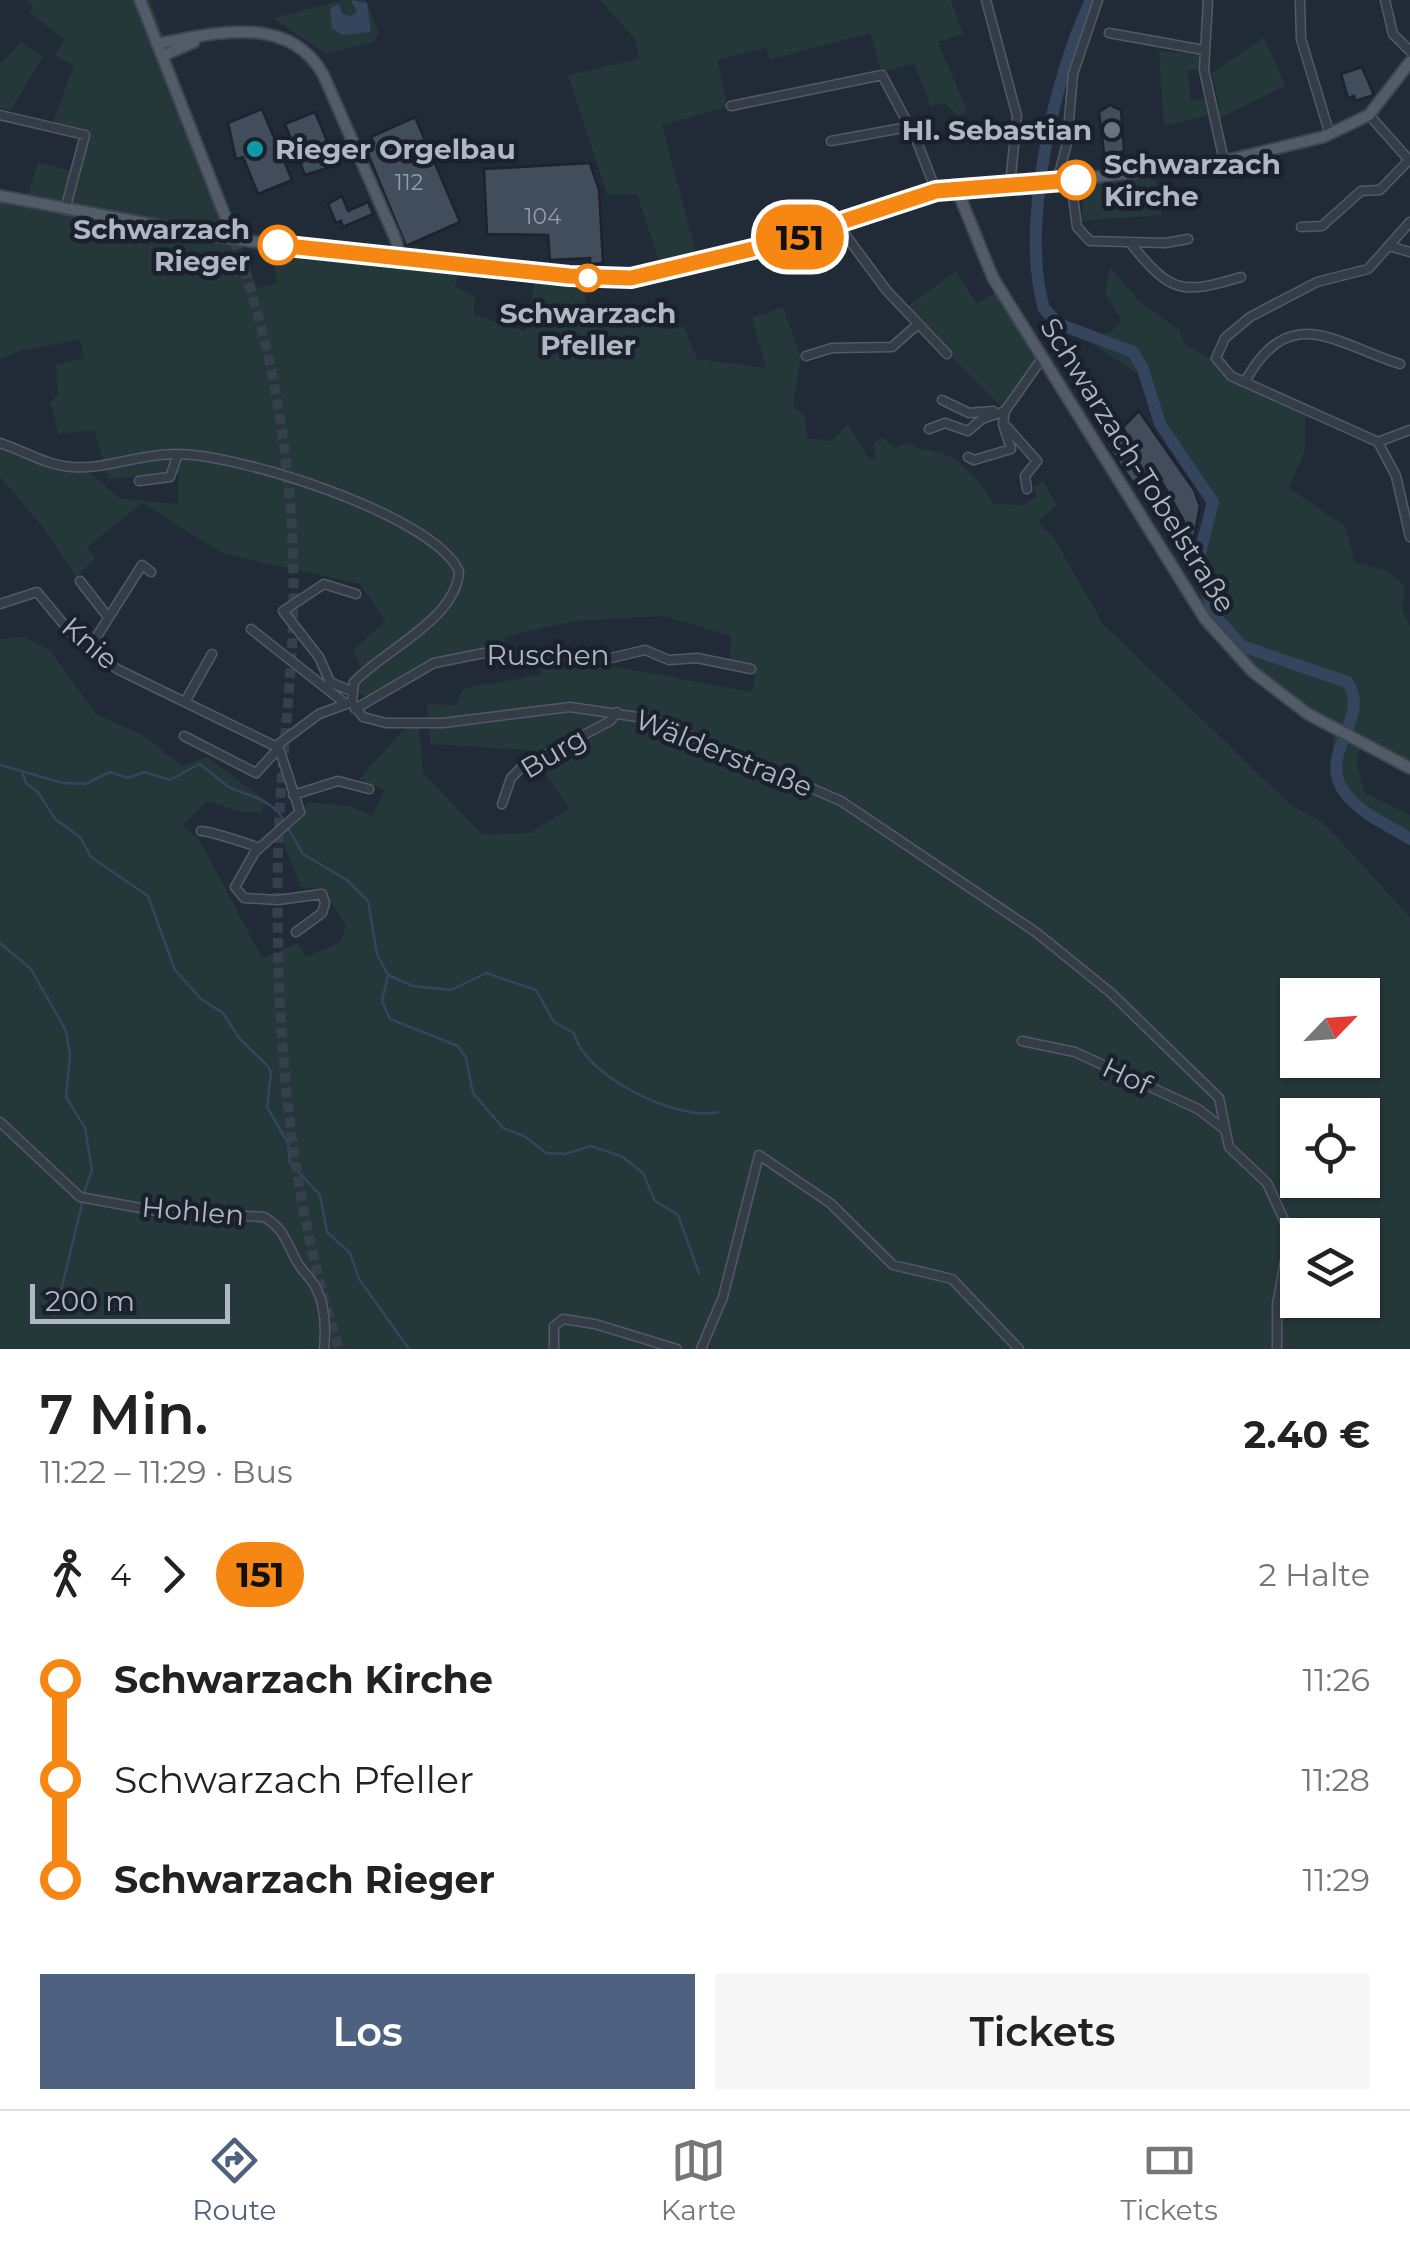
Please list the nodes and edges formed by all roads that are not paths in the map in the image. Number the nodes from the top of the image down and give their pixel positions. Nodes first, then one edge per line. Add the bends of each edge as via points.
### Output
1 (140, 0) edge
2 (986, 0) edge
3 (1098, 0) edge
4 (1208, 0) edge
5 (1300, 0) edge
6 (1385, 0) edge
7 (1109, 32) dead end
8 (204, 38) junction
9 (158, 44) junction
10 (184, 47) junction
11 (1204, 50) junction
12 (1410, 52) edge
13 (162, 56) junction
14 (1410, 62) edge
15 (171, 78) junction
16 (731, 106) dead end
17 (0, 114) edge
18 (1369, 115) junction
19 (908, 128) junction
20 (1330, 135) junction
21 (831, 141) dead end
22 (1224, 161) junction
23 (1410, 161) edge
24 (1071, 181) junction
25 (1045, 183) junction
26 (1010, 185) junction
27 (962, 187) junction
28 (936, 191) junction
29 (0, 196) edge
30 (65, 210) junction
31 (1410, 222) edge
32 (387, 224) junction
33 (838, 225) junction
34 (229, 226) tunnel mouth
35 (1301, 227) dead end
36 (1188, 239) dead end
37 (1132, 244) junction
38 (1392, 247) junction
39 (1410, 252) edge
40 (387, 258) junction
41 (400, 260) junction
42 (1241, 277) dead end
43 (917, 325) junction
44 (947, 354) dead end
45 (806, 356) dead end
46 (1043, 357) junction
47 (1400, 364) dead end
48 (1245, 382) junction
49 (942, 400) dead end
50 (1002, 414) junction
51 (929, 429) dead end
52 (1410, 430) edge
53 (1378, 442) junction
54 (0, 443) edge
55 (178, 454) junction
56 (968, 457) dead end
57 (139, 481) dead end
58 (1399, 486) junction
59 (1410, 486) edge
60 (1027, 490) dead end
61 (1410, 536) edge
62 (152, 572) dead end
63 (80, 581) dead end
64 (356, 594) dead end
65 (0, 604) edge
66 (108, 617) junction
67 (251, 629) dead end
68 (90, 647) junction
69 (212, 654) dead end
70 (751, 670) dead end
71 (350, 692) junction
72 (186, 700) junction
73 (351, 705) junction
74 (617, 712) junction
75 (184, 736) dead end
76 (277, 747) junction
77 (1410, 768) edge
78 (369, 788) dead end
79 (293, 796) junction
80 (502, 804) dead end
81 (201, 832) dead end
82 (259, 848) junction
83 (296, 932) dead end
84 (1022, 1041) dead end
85 (0, 1122) edge
86 (1224, 1129) junction
87 (324, 1349) edge
88 (554, 1349) edge
89 (677, 1349) edge
90 (701, 1349) edge
91 (1018, 1349) edge
92 (1277, 1349) edge

1 - 9 main road
2 - 26 street via 1016,116
3 - 25 street via 1073,74 1066,143
4 - 11 street
5 - 20 street via 1301,40
6 - 12 street via 1393,34
7 - 11 street
8 - 9 main road
8 - 10 main road
8 - 32 main road via 262,32 306,50
9 - 13 main road
10 - 13 main road
10 - 15 main road
11 - 22 street
13 - 15 main road
14 - 18 main road
15 - 34 main road
16 - 19 street via 876,74 886,78
17 - 30 street via 85,135
18 - 20 main road
18 - 23 street
19 - 21 street
19 - 28 street
20 - 22 main road
22 - 24 main road
23 - 35 street via 1380,190 1361,192 1322,226
24 - 25 main road
24 - 37 street via 1084,238
25 - 26 main road
26 - 27 main road
27 - 28 main road
27 - 46 main road, Schwarzach-Tobelstraße via 993,278
28 - 33 main road
29 - 30 main road
30 - 40 main road
31 - 38 street
32 - 40 main road
32 - 41 main road
33 - 41 main road via 631,278
33 - 43 street
36 - 37 street
37 - 42 street via 1173,286 1194,290
38 - 39 street
38 - 48 street via 1362,272 1317,282 1234,329 1216,358 1222,370
40 - 41 main road
43 - 44 street
43 - 45 street via 892,346
46 - 50 street
46 - 77 main road, Schwarzach-Tobelstraße via 1205,619 1253,672 1330,728
47 - 48 street via 1311,332 1283,341
48 - 53 street
49 - 50 street via 969,414
50 - 51 street via 968,431 944,423
50 - 56 street via 1011,449
50 - 60 street via 1038,461 1025,476
52 - 53 street
53 - 58 street
54 - 55 street via 68,467
55 - 57 street via 170,477
55 - 71 street via 338,492 454,560 458,582 443,609 366,669
58 - 59 street
58 - 61 street
62 - 66 street via 142,565
63 - 66 street
64 - 71 street via 324,584 282,611 330,682
65 - 68 street, Knie via 37,592
66 - 68 street
67 - 73 street
68 - 72 street, Knie via 125,673
69 - 72 street
70 - 73 street, Ruschen via 697,658 669,660 645,650 611,658 484,654 434,662
71 - 73 street
72 - 76 street, Knie
73 - 74 street, Wälderstraße via 368,720 400,723 547,707
73 - 76 street via 319,714
74 - 80 street, Burg via 520,768
74 - 86 street, Wälderstraße via 651,719 841,801 1036,933 1111,993 1219,1098
75 - 76 street via 256,773
76 - 79 street
78 - 79 street via 338,781
79 - 82 street via 300,812
81 - 82 street
82 - 83 street via 238,879 238,894 278,900 317,892 326,903
84 - 86 street, Hof via 1075,1052 1198,1109
85 - 87 street, Hohlen via 80,1197 274,1222 319,1294
86 - 92 street, Wälderstraße via 1233,1154 1267,1183 1290,1233
88 - 89 street via 554,1326 563,1320
90 - 91 street via 723,1296 759,1155 830,1203 893,1265 952,1279

